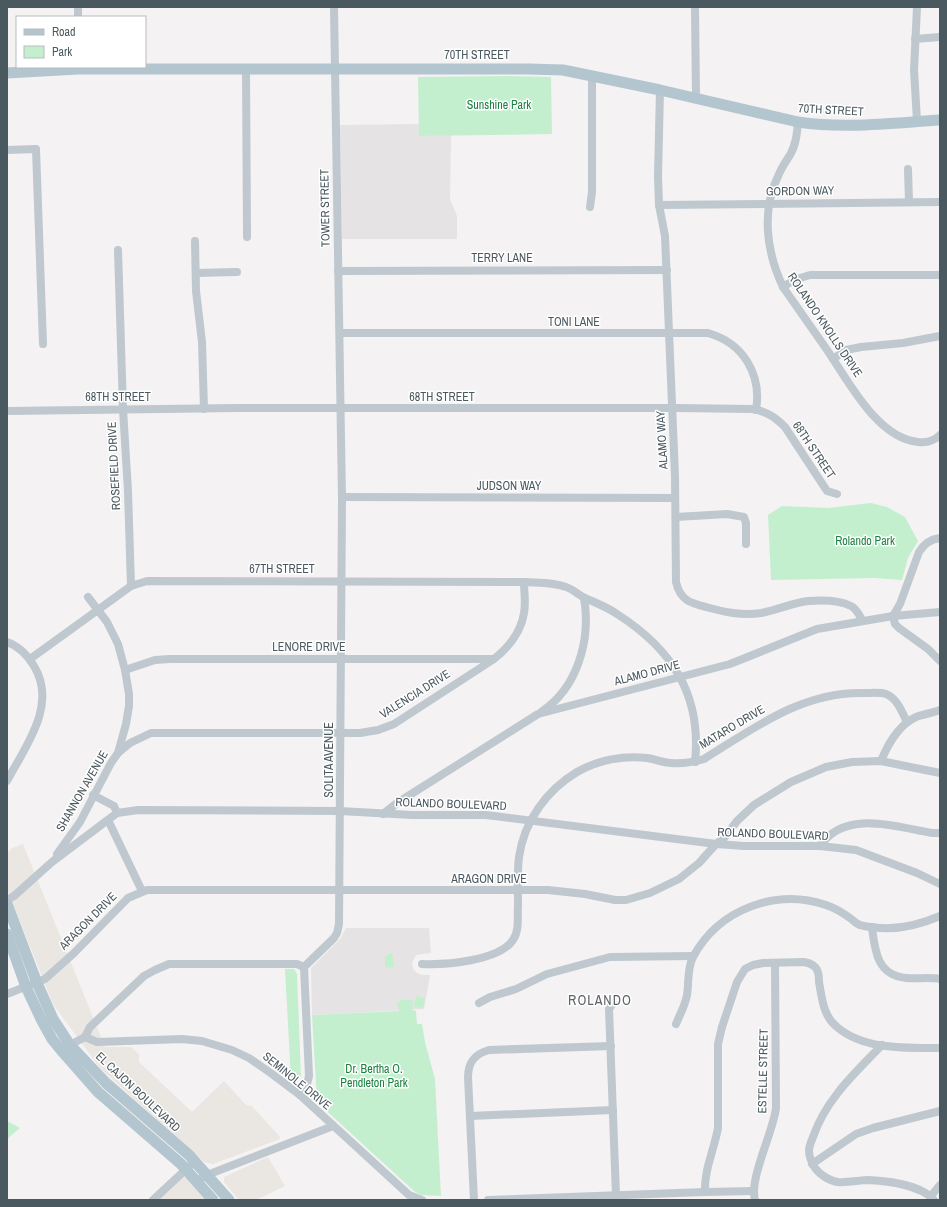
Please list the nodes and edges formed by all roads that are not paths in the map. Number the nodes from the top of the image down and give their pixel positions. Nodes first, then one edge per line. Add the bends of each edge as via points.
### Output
1 (334, 7) edge
2 (695, 7) edge
3 (917, 7) edge
4 (940, 37) edge
5 (915, 39) junction
6 (78, 68) edge
7 (334, 68) junction
8 (246, 69) junction
9 (7, 73) edge
10 (592, 76) junction
11 (660, 90) junction
12 (696, 99) junction
13 (940, 120) edge
14 (917, 121) junction
15 (798, 122) junction
16 (7, 150) edge
17 (908, 169) dead end
18 (909, 202) junction
19 (940, 202) edge
20 (659, 204) junction
21 (768, 204) junction
22 (590, 207) dead end
23 (246, 237) dead end
24 (196, 241) dead end
25 (118, 250) dead end
26 (667, 270) junction
27 (338, 271) junction
28 (237, 272) dead end
29 (196, 273) junction
30 (940, 275) edge
31 (783, 287) junction
32 (340, 334) junction
33 (670, 334) junction
34 (940, 336) edge
35 (43, 344) dead end
36 (833, 359) junction
37 (672, 408) junction
38 (122, 409) junction
39 (204, 409) junction
40 (342, 409) junction
41 (756, 410) junction
42 (7, 412) edge
43 (940, 435) edge
44 (837, 494) dead end
45 (342, 497) junction
46 (675, 498) junction
47 (676, 517) junction
48 (940, 538) edge
49 (746, 544) dead end
50 (341, 581) junction
51 (524, 582) junction
52 (131, 586) junction
53 (88, 597) dead end
54 (584, 598) junction
55 (97, 610) junction
56 (940, 612) edge
57 (893, 616) junction
58 (862, 620) junction
59 (7, 642) edge
60 (30, 659) junction
61 (341, 659) junction
62 (494, 659) junction
63 (940, 661) edge
64 (125, 670) junction
65 (680, 677) junction
66 (940, 710) edge
67 (538, 714) junction
68 (907, 722) junction
69 (341, 733) junction
70 (118, 753) junction
71 (882, 761) junction
72 (695, 762) junction
73 (940, 772) edge
74 (7, 781) edge
75 (93, 795) junction
76 (340, 811) junction
77 (117, 813) junction
78 (383, 814) junction
79 (108, 820) junction
80 (530, 821) junction
81 (940, 833) edge
82 (716, 844) junction
83 (820, 846) junction
84 (52, 862) junction
85 (940, 884) edge
86 (340, 890) junction
87 (142, 891) junction
88 (518, 891) junction
89 (7, 900) edge
90 (7, 904) edge
91 (940, 916) edge
92 (872, 928) junction
93 (7, 934) edge
94 (693, 956) junction
95 (422, 964) dead end
96 (776, 964) junction
97 (304, 967) junction
98 (940, 979) edge
99 (32, 985) junction
100 (7, 994) edge
101 (479, 1003) dead end
102 (613, 1003) dead end
103 (676, 1024) dead end
104 (85, 1037) junction
105 (882, 1045) junction
106 (611, 1046) junction
107 (65, 1047) junction
108 (940, 1048) edge
109 (300, 1095) junction
110 (613, 1110) junction
111 (940, 1111) edge
112 (470, 1116) junction
113 (333, 1126) junction
114 (195, 1161) junction
115 (812, 1164) junction
116 (186, 1169) junction
117 (207, 1175) junction
118 (197, 1181) junction
119 (940, 1185) edge
120 (753, 1191) junction
121 (705, 1192) junction
122 (616, 1195) junction
123 (602, 1198) edge
124 (933, 1198) edge
125 (153, 1200) edge
126 (213, 1200) edge
127 (229, 1200) edge
128 (422, 1200) edge
129 (474, 1200) edge
130 (488, 1200) edge
131 (755, 1200) edge

1 - 7 street, TOWER STREET
2 - 12 street
3 - 5 street
4 - 5 street
5 - 14 street
6 - 8 main road, 70TH STREET
6 - 9 main road, 70TH STREET
7 - 8 main road, 70TH STREET
7 - 10 main road, 70TH STREET via 529,68 563,70
7 - 27 street, TOWER STREET
8 - 23 street
10 - 11 main road, 70TH STREET
10 - 22 street
11 - 12 main road, 70TH STREET
11 - 20 street, ALAMO WAY
12 - 15 main road, 70TH STREET
13 - 14 main road, 70TH STREET
14 - 15 main road, 70TH STREET via 852,126
15 - 21 street, ROLANDO KNOLLS DRIVE via 793,148 778,175
16 - 35 street via 36,149
17 - 18 street
18 - 19 street, GORDON WAY
18 - 21 street, GORDON WAY
20 - 21 street, GORDON WAY
20 - 26 street, ALAMO WAY via 665,236
21 - 31 street, ROLANDO KNOLLS DRIVE via 769,243
24 - 29 street
25 - 38 street, ROSEFIELD DRIVE
26 - 27 street, TERRY LANE
26 - 33 street, ALAMO WAY
27 - 32 street, TOWER STREET
28 - 29 street
29 - 39 street
30 - 31 street via 810,275
31 - 36 street, ROLANDO KNOLLS DRIVE
32 - 33 street, TONI LANE
32 - 40 street, TOWER STREET
33 - 37 street, ALAMO WAY
33 - 41 street, TONI LANE via 708,333 734,346 744,356 754,375 757,389
34 - 36 street via 846,350
36 - 43 street, ROLANDO KNOLLS DRIVE via 865,405 894,434 921,443 932,441
37 - 40 street, 68TH STREET
37 - 41 street, 68TH STREET
37 - 46 street, ALAMO WAY
38 - 39 street, 68TH STREET
38 - 42 street, 68TH STREET
38 - 52 street, ROSEFIELD DRIVE
39 - 40 street, 68TH STREET
40 - 45 street, SOLITA AVENUE
41 - 44 street, 68TH STREET via 776,418 827,491
45 - 46 street, JUDSON WAY
45 - 50 street, SOLITA AVENUE
46 - 47 street, ALAMO WAY
47 - 49 street via 727,514 744,517
47 - 58 street, ALAMO WAY via 676,582 682,597 690,604 739,614 760,613 808,601 828,601 850,606 858,612
48 - 57 street via 931,540 922,547
50 - 51 street, 67TH STREET
50 - 52 street, 67TH STREET via 147,581
50 - 61 street, SOLITA AVENUE
51 - 54 street, 67TH STREET via 567,587
51 - 62 street, VALENCIA DRIVE via 524,613 516,636
52 - 55 street, 67TH STREET
53 - 55 street, SHANNON AVENUE
54 - 65 street, 67TH STREET via 606,608 637,628 662,652
54 - 67 street via 586,634 579,662 564,689 552,704
55 - 60 street, 67TH STREET
55 - 64 street, SHANNON AVENUE via 114,636
56 - 57 street, ALAMO DRIVE
57 - 58 street, ALAMO DRIVE
57 - 63 street via 899,628
58 - 65 street, ALAMO DRIVE via 817,629 730,664
59 - 60 street
60 - 74 street via 40,679 43,693 42,709 35,728
61 - 62 street, LENORE DRIVE
61 - 64 street, LENORE DRIVE via 170,659 155,660
61 - 69 street, SOLITA AVENUE
62 - 69 street, VALENCIA DRIVE via 394,724 378,730
64 - 70 street, SHANNON AVENUE via 129,706
65 - 67 street, ALAMO DRIVE
65 - 72 street, 67TH STREET via 688,692 695,721
66 - 68 street
67 - 78 street, ALAMO DRIVE
68 - 71 street via 897,731
68 - 72 street, MATARO DRIVE via 896,701 885,694 857,693 819,698 793,706
69 - 70 street, VALENCIA DRIVE via 151,733 130,743
69 - 76 street, SOLITA AVENUE
70 - 75 street, SHANNON AVENUE
71 - 73 street, ARAGON DRIVE
71 - 82 street, ARAGON DRIVE via 852,762 826,767 791,782 754,805
72 - 80 street, MATARO DRIVE via 671,763 648,758 630,758 594,764 558,786
75 - 77 street via 114,806
75 - 84 street, SHANNON AVENUE via 80,822
76 - 77 street, ROLANDO BOULEVARD via 138,810
76 - 78 street, ROLANDO BOULEVARD
76 - 86 street, SOLITA AVENUE
77 - 79 street, ROLANDO BOULEVARD
78 - 80 street, ROLANDO BOULEVARD via 486,815
79 - 84 street, ROLANDO BOULEVARD
79 - 87 street
80 - 82 street, ROLANDO BOULEVARD
80 - 88 street, MATARO DRIVE via 519,856
81 - 83 street via 859,823 832,833
82 - 83 street, ROLANDO BOULEVARD
82 - 88 street, ARAGON DRIVE via 699,863 679,878 650,893 626,900 548,890
83 - 85 street, ROLANDO BOULEVARD via 856,850
84 - 89 street, ROLANDO BOULEVARD
86 - 87 street, ARAGON DRIVE
86 - 88 street, ARAGON DRIVE
86 - 97 street, SOLITA AVENUE via 338,933
87 - 99 street, ARAGON DRIVE via 128,898 45,979
88 - 95 street, MATARO DRIVE via 517,932 507,947 480,958 458,963
90 - 99 main road, EL CAJON BOULEVARD
91 - 92 street via 903,927
92 - 94 street via 859,925 836,909 818,903 800,899 772,900 754,905 730,917 712,932
92 - 98 street via 877,957 888,972 906,978
93 - 99 main road, EL CAJON BOULEVARD
94 - 101 street via 610,957 547,974
94 - 103 street via 687,997
96 - 105 street via 804,962 813,966 817,970 825,1009 836,1027 855,1038
96 - 120 street, ESTELLE STREET via 775,1119
96 - 121 street via 753,965 741,974 722,1028 718,1044 718,1128 708,1166
97 - 104 street via 297,964 169,964 144,976 90,1027
97 - 109 street via 309,1076 306,1088
99 - 100 street, ARAGON DRIVE
99 - 107 main road, EL CAJON BOULEVARD via 53,1018
102 - 106 street via 609,1009
104 - 107 street
104 - 109 street, SEMINOLE DRIVE via 97,1042 182,1039 202,1041 249,1058
105 - 108 street
105 - 115 street via 843,1085 816,1126 809,1148
106 - 110 street
106 - 112 street via 489,1050 480,1053 473,1058 469,1066
107 - 114 main road, EL CAJON BOULEVARD
107 - 116 main road, EL CAJON BOULEVARD via 98,1092
109 - 113 street, SEMINOLE DRIVE
110 - 112 street
110 - 122 street
111 - 115 street via 856,1134
112 - 129 street
113 - 117 street
113 - 128 street, SEMINOLE DRIVE via 409,1195
114 - 116 street
114 - 117 main road, EL CAJON BOULEVARD
115 - 124 street via 822,1175 838,1182 888,1182 917,1188
116 - 118 main road, EL CAJON BOULEVARD
116 - 125 street
117 - 118 street
117 - 127 main road, EL CAJON BOULEVARD
118 - 126 main road, EL CAJON BOULEVARD
119 - 124 street
120 - 121 street
120 - 131 street, ESTELLE STREET
121 - 122 street
122 - 123 street
123 - 130 street

